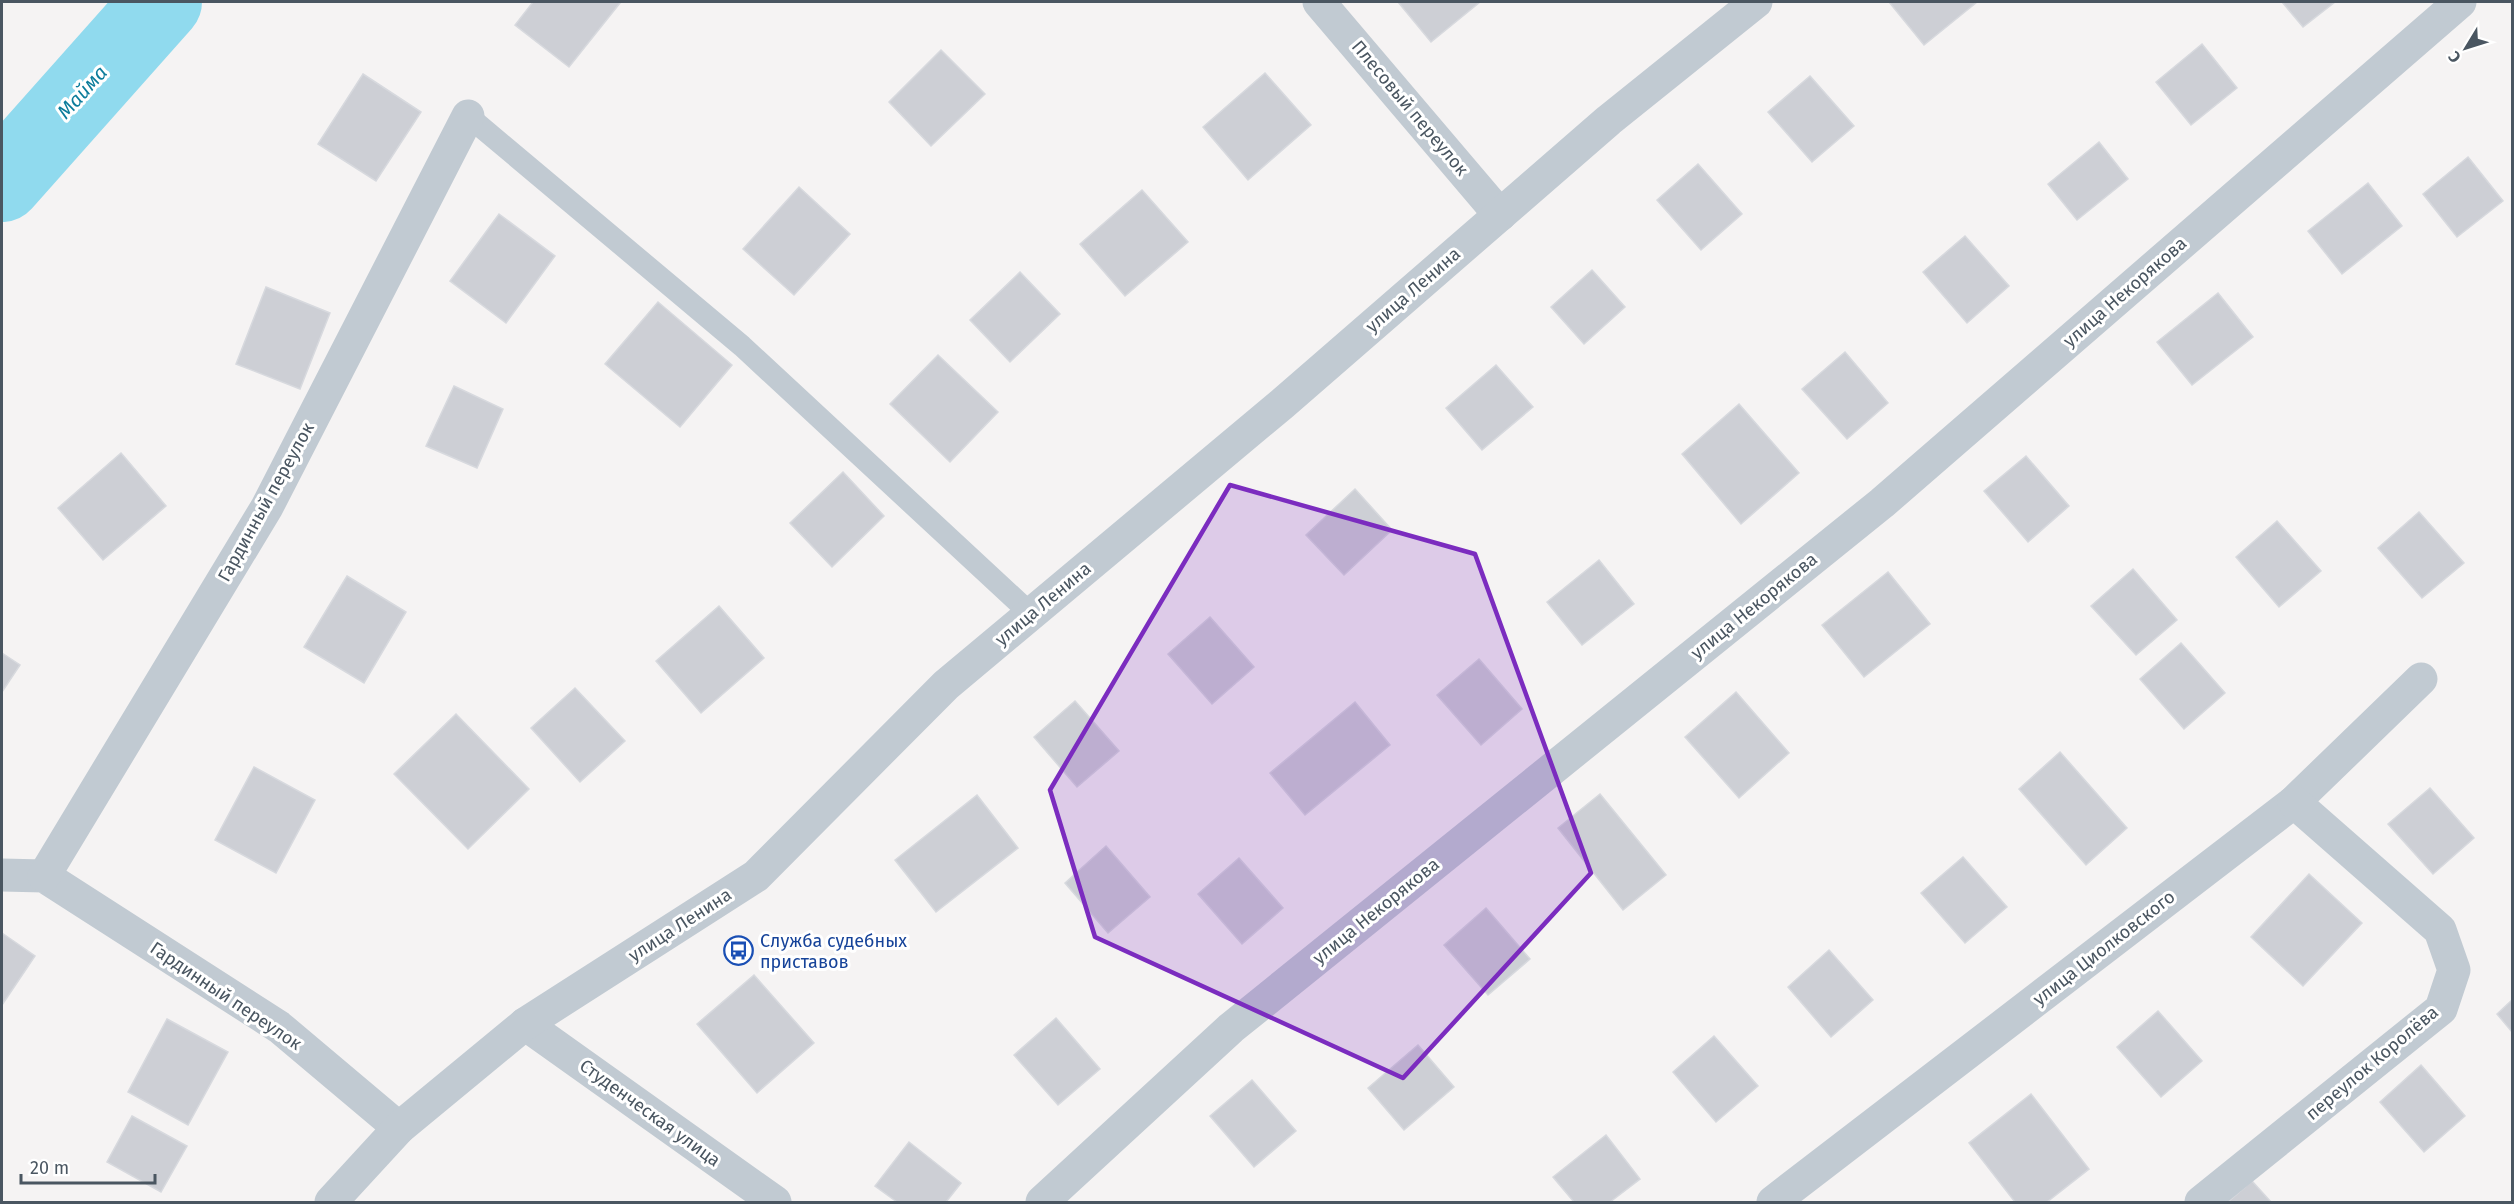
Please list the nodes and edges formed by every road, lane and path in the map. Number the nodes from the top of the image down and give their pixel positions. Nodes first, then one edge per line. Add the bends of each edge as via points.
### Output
1 (1319, 2) edge
2 (1756, 2) edge
3 (2460, 2) edge
4 (468, 116) joint
5 (1500, 215) junction
6 (1031, 614) junction
7 (2421, 679) dead end
8 (2294, 802) junction
9 (2, 874) edge
10 (44, 876) junction
11 (525, 1024) junction
12 (399, 1128) junction
13 (331, 1203) edge
14 (775, 1203) edge
15 (1042, 1203) edge
16 (1773, 1203) edge
17 (2201, 1203) edge

1 - 5 street, Плесовый переулок
2 - 5 street, улица Ленина
3 - 15 street, улица Некорякова via 1882,503 1231,1028
4 - 6 lane via 742,346
4 - 10 street, Гардинный переулок via 267,507
5 - 6 street, улица Ленина
6 - 11 street, улица Ленина via 946,685 756,876
7 - 8 street, улица Циолковского
8 - 16 street, улица Циолковского
8 - 17 street, переулок Королёва via 2440,930 2454,970 2441,1009
9 - 10 street, Гардинный переулок
10 - 12 street, Гардинный переулок via 279,1027
11 - 12 street, улица Ленина
11 - 14 street, Студенческая улица
12 - 13 street, улица Ленина

